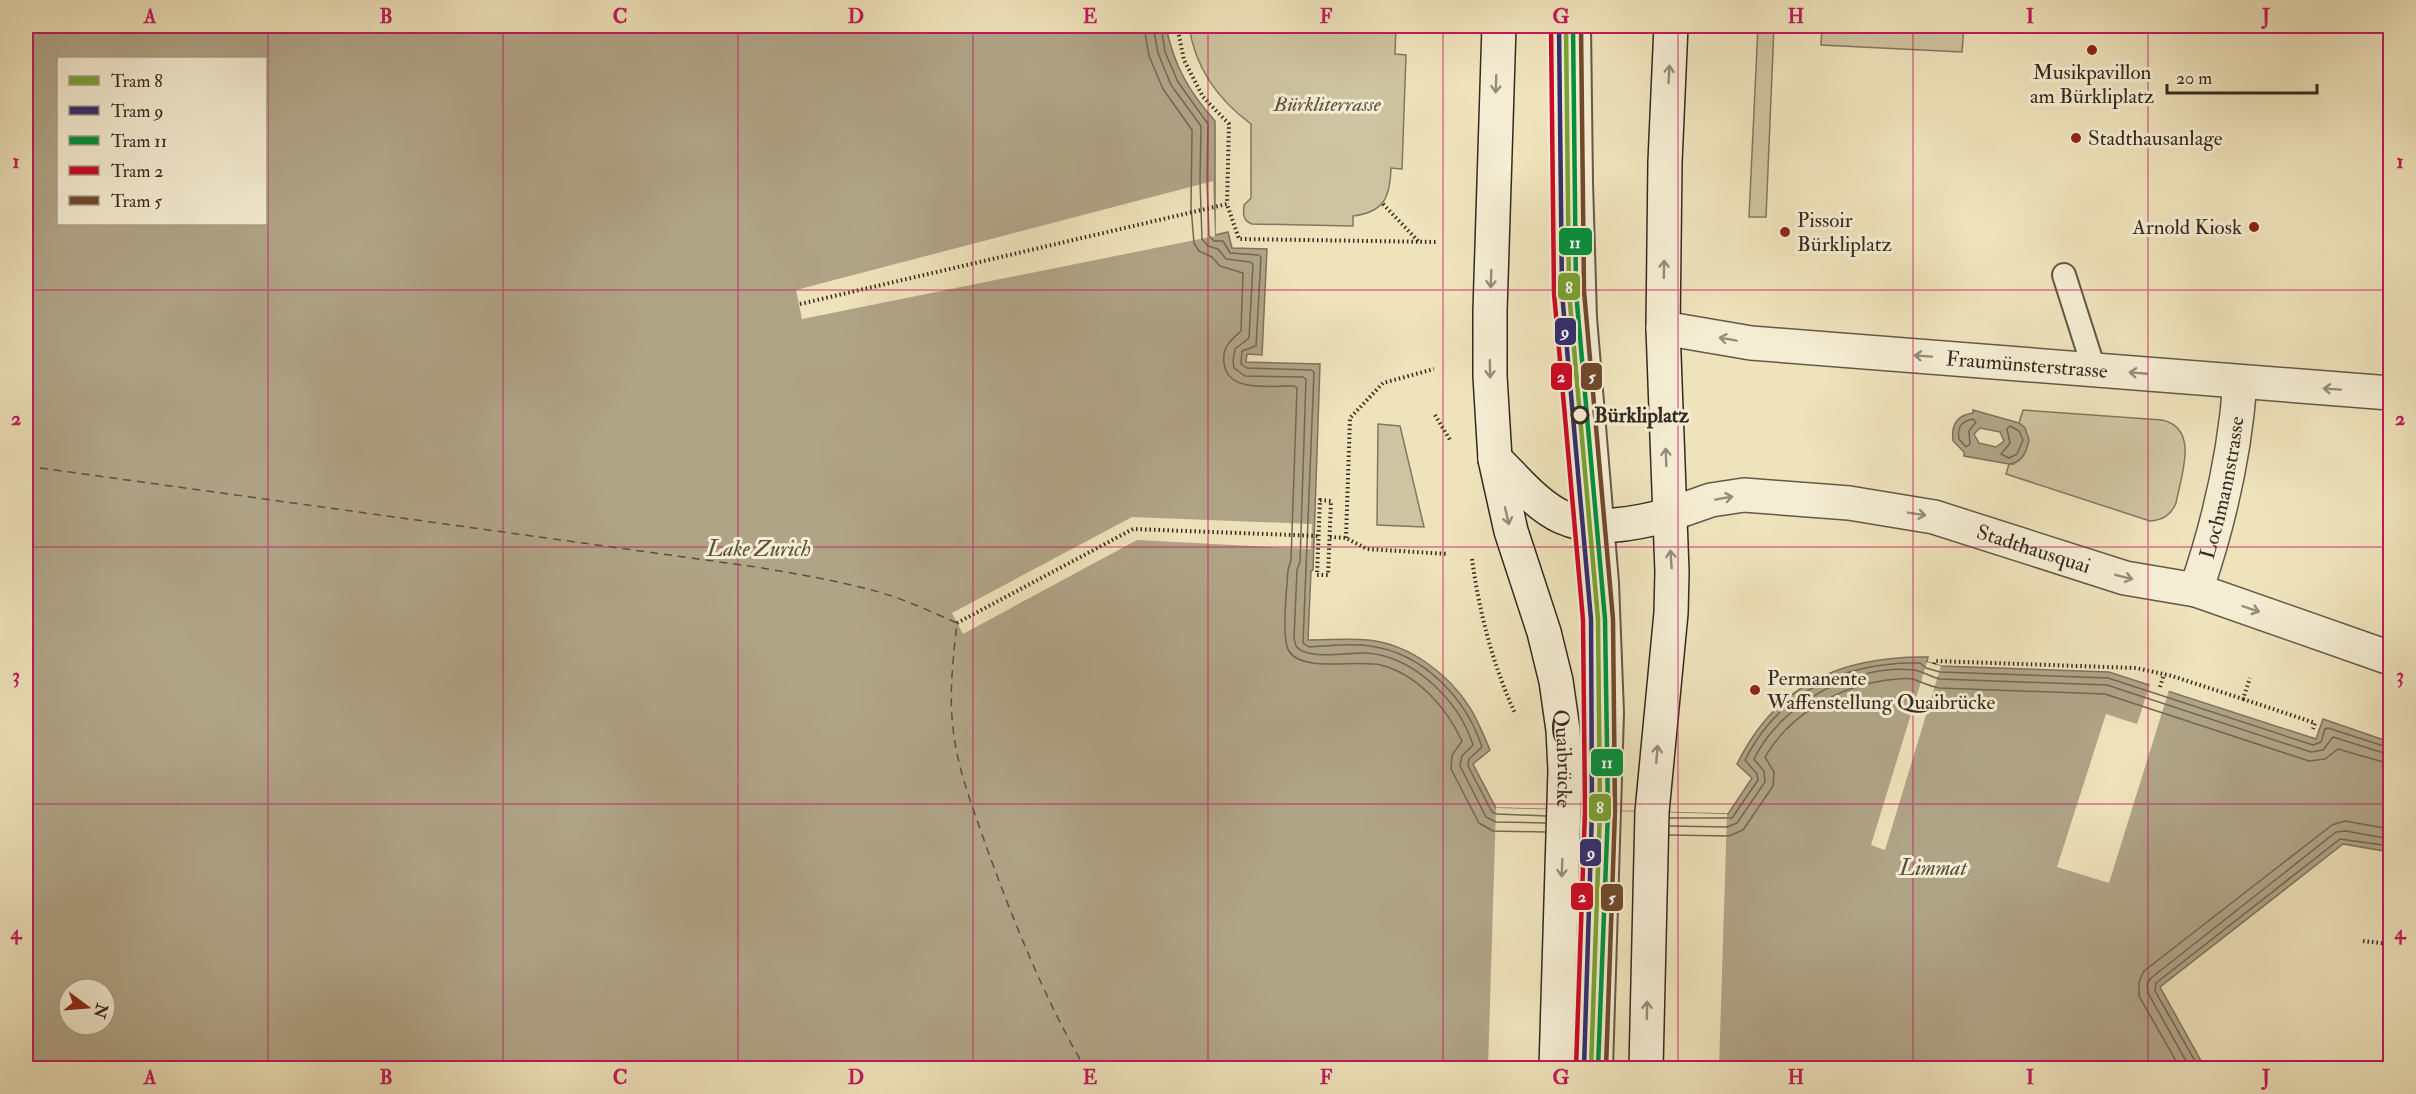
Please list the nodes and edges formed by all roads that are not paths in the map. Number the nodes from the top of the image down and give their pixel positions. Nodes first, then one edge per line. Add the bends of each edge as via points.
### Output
1 (1499, 26) edge
2 (1579, 26) edge
3 (1671, 26) edge
4 (2064, 275) dead end
5 (1663, 327) junction
6 (2094, 369) junction
7 (2240, 382) junction
8 (2391, 393) edge
9 (1495, 459) junction
10 (1668, 515) junction
11 (1602, 525) junction
12 (2196, 590) junction
13 (2391, 658) edge
14 (1556, 1068) edge
15 (1601, 1068) edge
16 (1646, 1068) edge

1 -> 9 main road via 1490,311
2 - 11 lane via 1585,318
5 -> 3 main road
4 - 6 lane
6 -> 5 main road, Fraumünsterstrasse via 1750,343
10 -> 5 main road
7 -> 6 main road, Fraumünsterstrasse
8 -> 7 main road, Fraumünsterstrasse
7 - 12 main road, Lochmannstrasse via 2236,430 2210,550
9 - 11 main road, Stadthausquai via 1553,511 1576,521
9 -> 14 main road, Quaibrücke via 1511,531 1557,681 1563,730
10 - 11 main road, Stadthausquai
10 -> 12 main road, Stadthausquai via 1711,500 1744,495 1849,503 1934,517 2124,578
16 -> 10 main road via 1652,812 1671,613
11 - 15 lane via 1612,713
12 -> 13 main road, Stadthausquai

